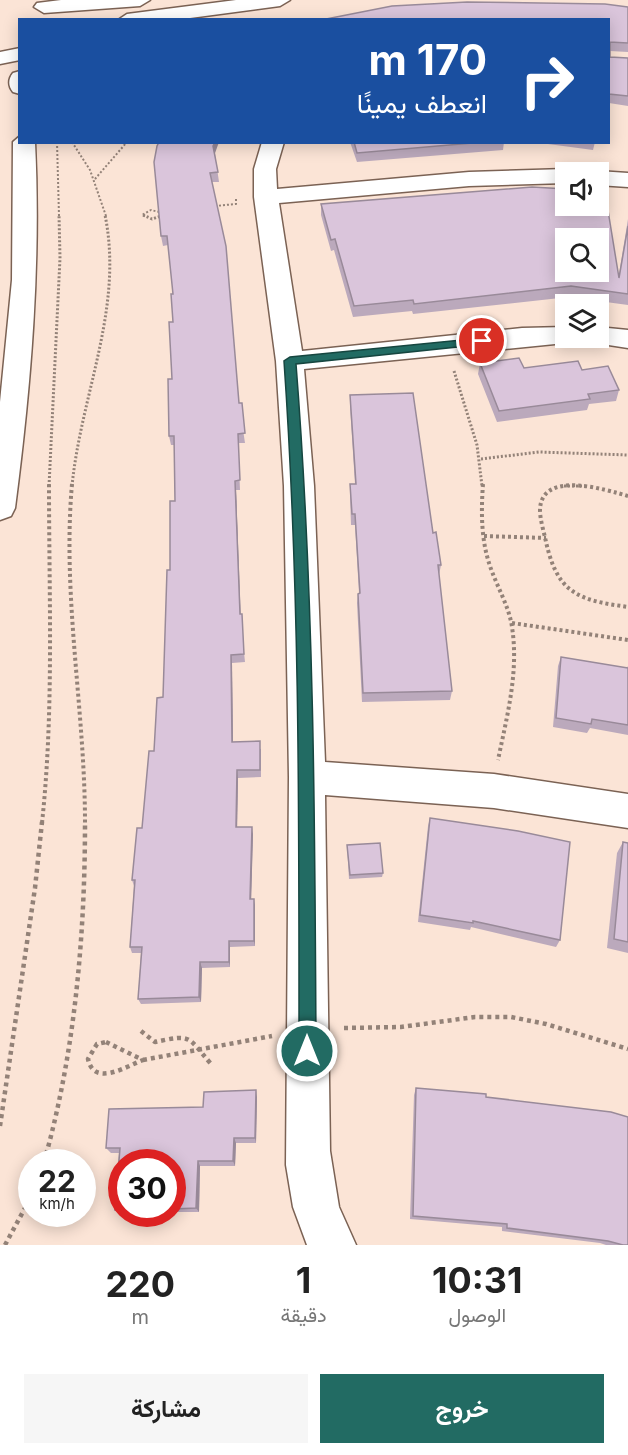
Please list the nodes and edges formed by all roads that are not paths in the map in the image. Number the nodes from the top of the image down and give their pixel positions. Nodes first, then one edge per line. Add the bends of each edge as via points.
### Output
1 (140, 0) edge
2 (280, 0) edge
3 (25, 1) edge
4 (49, 14) edge
5 (142, 18) edge
6 (18, 54) edge
7 (0, 58) edge
8 (24, 144) edge
9 (272, 144) edge
10 (555, 176) edge
11 (609, 179) edge
12 (628, 180) edge
13 (266, 197) junction
14 (555, 336) edge
15 (609, 337) edge
16 (628, 339) edge
17 (290, 361) junction
18 (0, 508) edge
19 (307, 777) junction
20 (628, 811) edge
21 (333, 1245) edge

1 - 4 street
2 - 5 street
3 - 4 street
6 - 7 street
8 - 18 street via 27,190 22,305 12,432
9 - 13 street via 265,170
10 - 13 street via 469,179
11 - 12 street
13 - 17 street
14 - 17 street
15 - 16 street
17 - 19 street via 299,486
19 - 20 street via 494,790
19 - 21 street via 307,1137 310,1186 325,1234

